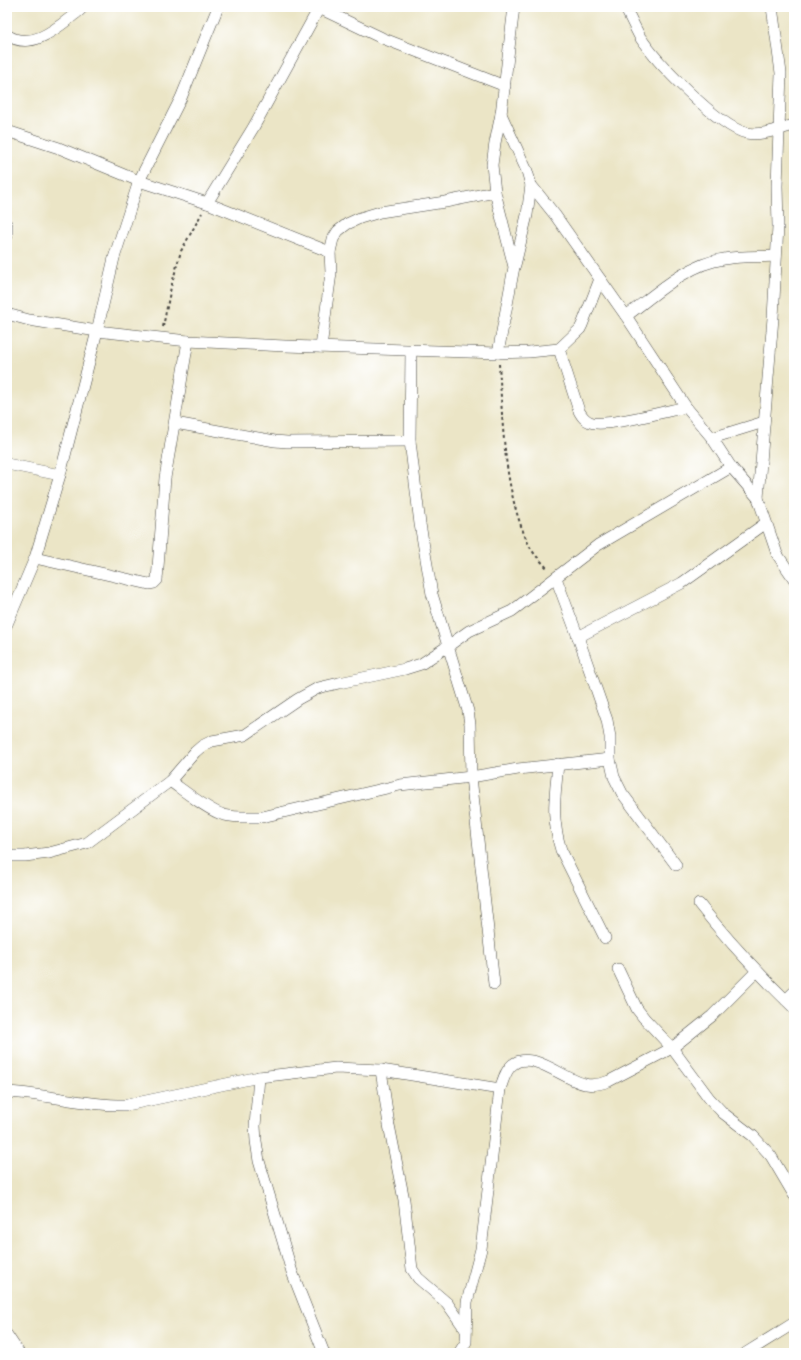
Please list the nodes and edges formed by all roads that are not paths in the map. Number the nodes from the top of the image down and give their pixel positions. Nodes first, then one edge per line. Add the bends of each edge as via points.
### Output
1 (218, 7) edge
2 (318, 7) edge
3 (514, 7) edge
4 (625, 7) edge
5 (772, 7) edge
6 (80, 8) edge
7 (7, 35) edge
8 (505, 86) junction
9 (501, 114) junction
10 (794, 125) edge
11 (778, 129) junction
12 (7, 131) edge
13 (139, 181) junction
14 (531, 185) junction
15 (495, 192) junction
16 (207, 203) junction
17 (7, 225) edge
18 (7, 236) edge
19 (330, 252) junction
20 (776, 256) junction
21 (514, 267) junction
22 (600, 278) junction
23 (7, 314) edge
24 (626, 316) junction
25 (97, 331) junction
26 (188, 341) junction
27 (321, 347) junction
28 (559, 349) junction
29 (412, 350) junction
30 (498, 353) junction
31 (686, 407) junction
32 (764, 422) junction
33 (175, 423) junction
34 (712, 438) junction
35 (410, 441) junction
36 (7, 464) edge
37 (731, 467) junction
38 (60, 475) junction
39 (758, 498) junction
40 (766, 523) junction
41 (35, 558) junction
42 (556, 578) junction
43 (794, 579) edge
44 (7, 624) edge
45 (578, 637) junction
46 (448, 646) junction
47 (610, 759) junction
48 (558, 764) junction
49 (471, 777) junction
50 (170, 781) junction
51 (7, 856) edge
52 (676, 865) dead end
53 (699, 904) dead end
54 (605, 938) dead end
55 (618, 969) dead end
56 (757, 971) junction
57 (494, 984) dead end
58 (790, 996) edge
59 (794, 1008) edge
60 (672, 1048) junction
61 (382, 1070) junction
62 (258, 1077) junction
63 (500, 1090) junction
64 (7, 1092) edge
65 (794, 1195) edge
66 (794, 1323) edge
67 (466, 1330) junction
68 (7, 1335) edge
69 (19, 1353) edge
70 (324, 1353) edge
71 (459, 1353) edge
72 (746, 1353) edge

1 - 13 street via 182,98
2 - 8 street via 382,38
2 - 16 street via 253,128
3 - 8 street
4 - 11 street via 641,37 660,63 707,108 732,127 746,133 758,134
5 - 11 street via 781,73
6 - 7 street via 48,35 35,40 21,41
8 - 9 street
9 - 14 street
9 - 15 street via 492,165
10 - 11 street
11 - 20 street
12 - 13 street via 59,148
13 - 16 street
13 - 25 street via 114,258
14 - 21 street via 527,215
14 - 22 street
15 - 19 street via 380,212 360,218 338,231
15 - 21 street
16 - 19 street
17 - 18 street
19 - 27 street via 331,273
20 - 24 street via 724,258 708,262 671,283
20 - 32 street
21 - 30 street
22 - 24 street
22 - 28 street via 580,329
23 - 25 street
24 - 31 street
25 - 26 street
25 - 38 street
26 - 27 street
26 - 33 street
27 - 29 street
28 - 30 street
28 - 31 street via 579,411 584,419 590,422 615,422
29 - 30 street
29 - 35 street
31 - 34 street
32 - 34 street
32 - 39 street
33 - 35 street via 288,442
33 - 41 street via 165,478 157,580 154,584
34 - 37 street
35 - 46 street via 432,594
36 - 38 street
37 - 39 street
37 - 42 street via 598,545
38 - 41 street
39 - 40 street
40 - 43 street via 778,554
40 - 45 street via 682,584
41 - 44 street
42 - 45 street
42 - 46 street via 512,611 469,631
45 - 47 street via 607,720
46 - 49 street via 468,711
46 - 50 street via 421,664 318,688 245,735 212,741 202,746
47 - 48 street
47 - 52 street via 614,777 622,793
48 - 49 street
48 - 54 street via 554,823 561,850
49 - 50 street via 391,787 262,817 224,815
49 - 57 street
50 - 51 street via 88,843 49,853
53 - 56 street
55 - 60 street via 637,1009
56 - 58 street
56 - 60 street via 712,1016
58 - 59 street
60 - 63 street via 598,1085 586,1085 559,1071 522,1060 512,1064 506,1072
60 - 65 street via 709,1098 723,1113 753,1136 771,1156
61 - 62 street via 336,1068
61 - 63 street
61 - 67 street via 389,1126 404,1200 412,1269 418,1278 447,1303
62 - 64 street via 127,1105 108,1105
62 - 70 street via 255,1126 259,1161 292,1272
63 - 67 street via 480,1248 467,1302
66 - 72 street
67 - 71 street via 466,1342
68 - 69 street

